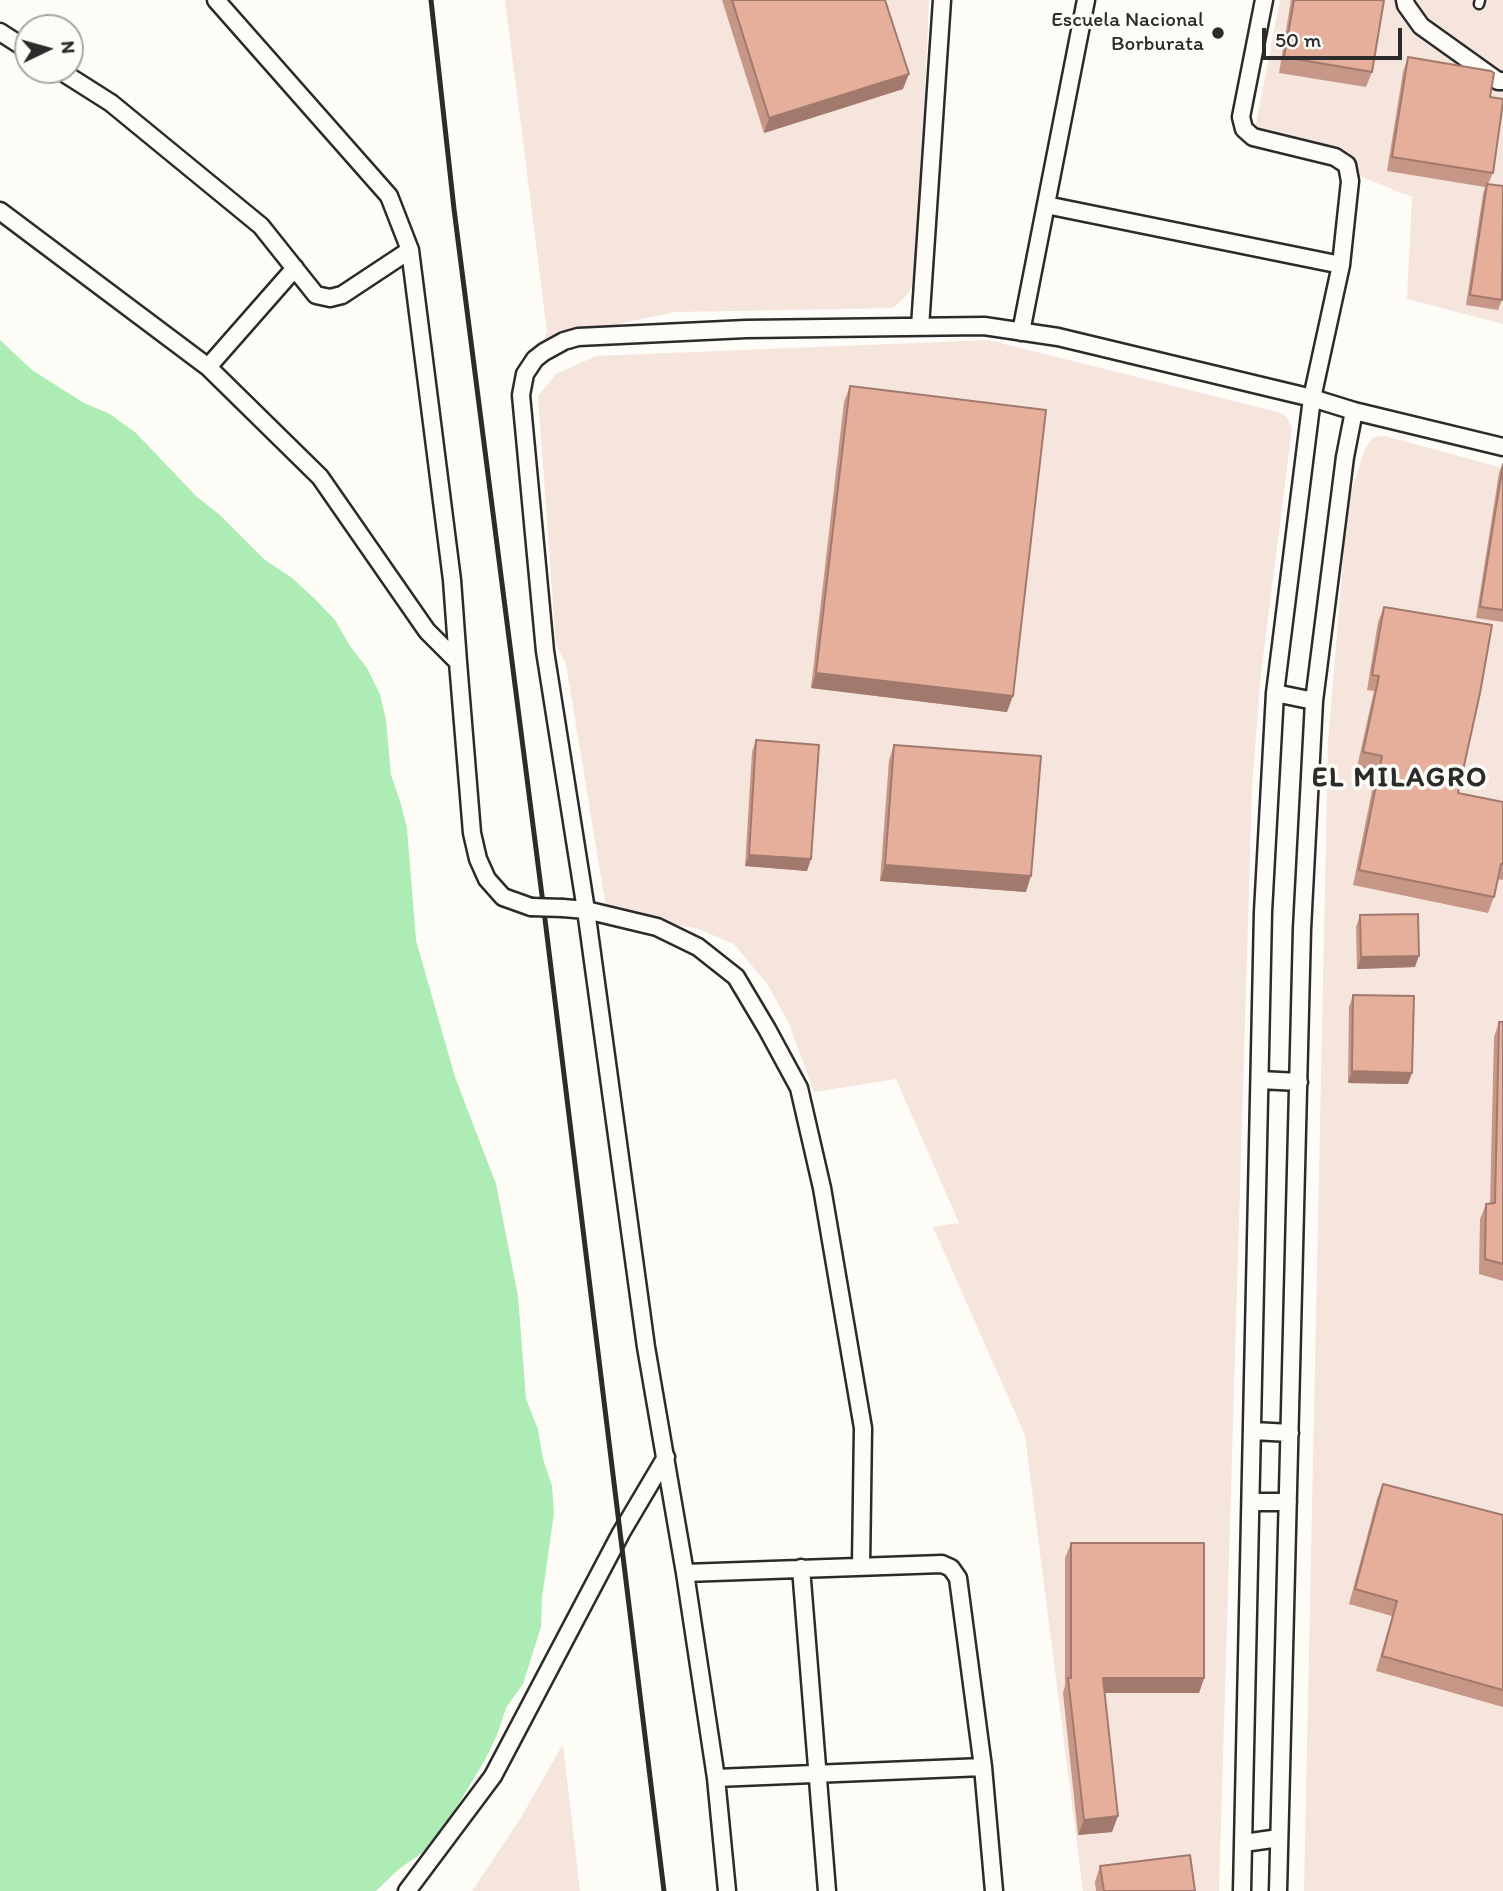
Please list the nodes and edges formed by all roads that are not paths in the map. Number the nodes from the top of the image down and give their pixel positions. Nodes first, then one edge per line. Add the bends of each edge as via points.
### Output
1 (216, 0) edge
2 (942, 0) edge
3 (1086, 0) edge
4 (1264, 0) edge
5 (1405, 0) edge
6 (1503, 81) edge
7 (82, 84) edge
8 (1046, 205) junction
9 (0, 211) edge
10 (410, 250) junction
11 (1341, 265) junction
12 (295, 268) junction
13 (919, 327) junction
14 (1021, 332) junction
15 (208, 367) junction
16 (1312, 398) junction
17 (1354, 411) junction
18 (1503, 447) edge
19 (457, 662) junction
20 (1275, 693) junction
21 (1314, 701) junction
22 (586, 910) junction
23 (1260, 1080) junction
24 (1298, 1082) junction
25 (1253, 1431) junction
26 (1290, 1433) junction
27 (666, 1457) junction
28 (1251, 1502) junction
29 (1288, 1502) junction
30 (862, 1566) junction
31 (801, 1568) junction
32 (685, 1573) junction
33 (983, 1767) junction
34 (816, 1774) junction
35 (716, 1778) junction
36 (1279, 1838) junction
37 (1244, 1843) junction
38 (407, 1891) edge
39 (727, 1891) edge
40 (827, 1891) edge
41 (994, 1891) edge
42 (1242, 1891) edge
43 (1278, 1891) edge

1 - 10 street via 389,195
2 - 13 street
3 - 8 street
4 - 11 street via 1241,117 1244,130 1253,137 1335,157 1348,165
5 - 6 street via 1421,26
7 - 12 street via 261,226
8 - 11 street
8 - 14 street
9 - 15 street
10 - 12 street via 342,295 330,298 316,295
10 - 19 street via 452,580
11 - 16 street
12 - 15 street
13 - 14 street via 985,326
13 - 22 street via 578,337 544,352 525,374 521,395 545,650
14 - 16 street
15 - 19 street via 320,477 427,631
16 - 17 street
16 - 20 street
17 - 18 street
17 - 21 street
19 - 22 street, bridge via 472,833 487,879 503,897 531,907
20 - 21 street
20 - 23 street via 1263,912
21 - 24 street
22 - 27 street via 646,1348
22 - 30 street via 657,927 698,947 736,977 799,1088 822,1188 863,1427
23 - 24 street
23 - 25 street
24 - 26 street
25 - 26 street
25 - 28 street
26 - 29 street
27 - 32 street
27 - 38 street via 493,1776
28 - 29 street
28 - 37 street
29 - 36 street
30 - 31 street
30 - 33 street via 942,1564 958,1578
31 - 32 street
31 - 34 street
32 - 35 street
33 - 34 street
33 - 41 street
34 - 35 street
34 - 40 street
35 - 39 street
36 - 37 street
36 - 43 street
37 - 42 street

